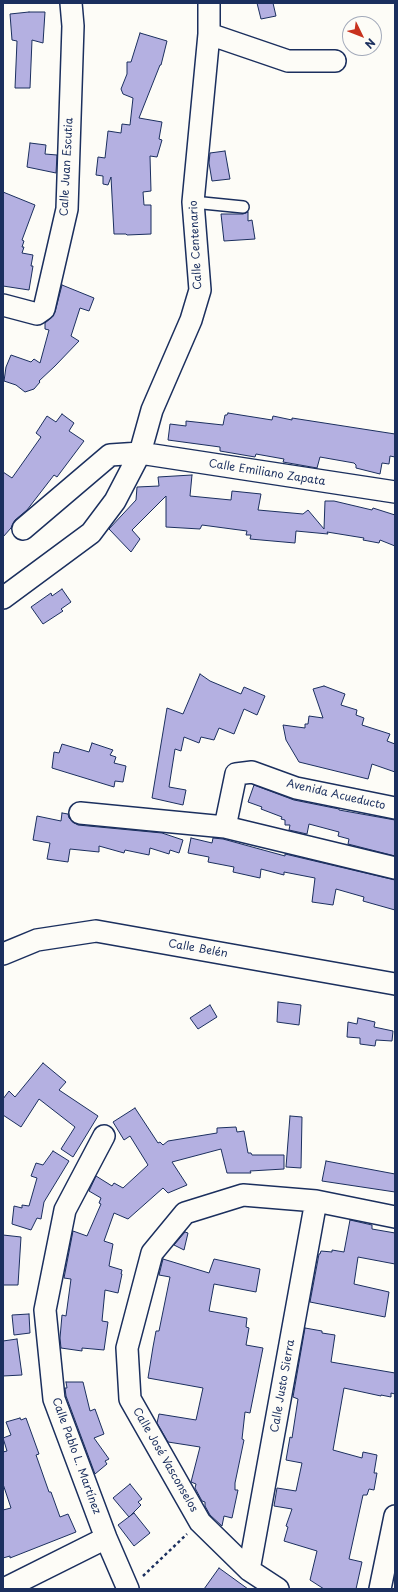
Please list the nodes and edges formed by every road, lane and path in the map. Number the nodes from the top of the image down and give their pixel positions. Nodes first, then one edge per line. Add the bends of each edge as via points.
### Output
1 (71, 3) edge
2 (209, 3) edge
3 (210, 34) junction
4 (335, 61) dead end
5 (193, 202) junction
6 (244, 207) dead end
7 (3, 305) edge
8 (140, 453) junction
9 (395, 492) edge
10 (23, 529) dead end
11 (3, 598) edge
12 (395, 808) edge
13 (80, 813) dead end
14 (225, 827) junction
15 (395, 868) edge
16 (3, 954) edge
17 (395, 984) edge
18 (104, 1136) dead end
19 (316, 1201) junction
20 (395, 1217) edge
21 (395, 1516) edge
22 (200, 1522) junction
23 (106, 1538) junction
24 (249, 1570) junction
25 (134, 1584) edge
26 (4, 1589) edge
27 (278, 1589) edge
28 (380, 1589) edge

1 - 7 street, Calle Juan Escutia via 73,26 67,209 44,308 37,314
2 - 3 street, Calle Centenario
3 - 4 street via 288,61
3 - 5 street, Calle Centenario
5 - 6 lane
5 - 8 street, Calle Centenario via 200,290 191,320 152,410
8 - 9 street, Calle Emiliano Zapata
8 - 10 street, Calle Emiliano Zapata via 110,455
8 - 11 street, Calle Centenario via 115,501 91,533
12 - 14 street, Avenida Acueducto via 296,788 252,772 236,774
13 - 14 street
14 - 15 street
16 - 17 street, Calle Belén via 37,940 96,931
18 - 23 street, Calle Pablo L. Martínez via 65,1210 45,1310 54,1399
19 - 20 street, Calle José Vasconselos
19 - 22 street, Calle José Vasconselos via 243,1195 185,1213 152,1253 127,1348 130,1399
19 - 24 street, Calle Justo Sierra
21 - 28 street
22 - 24 street, Calle José Vasconselos
22 - 25 path
23 - 25 street, Calle Pablo L. Martínez
23 - 26 street
24 - 27 street, Calle José Vasconselos

